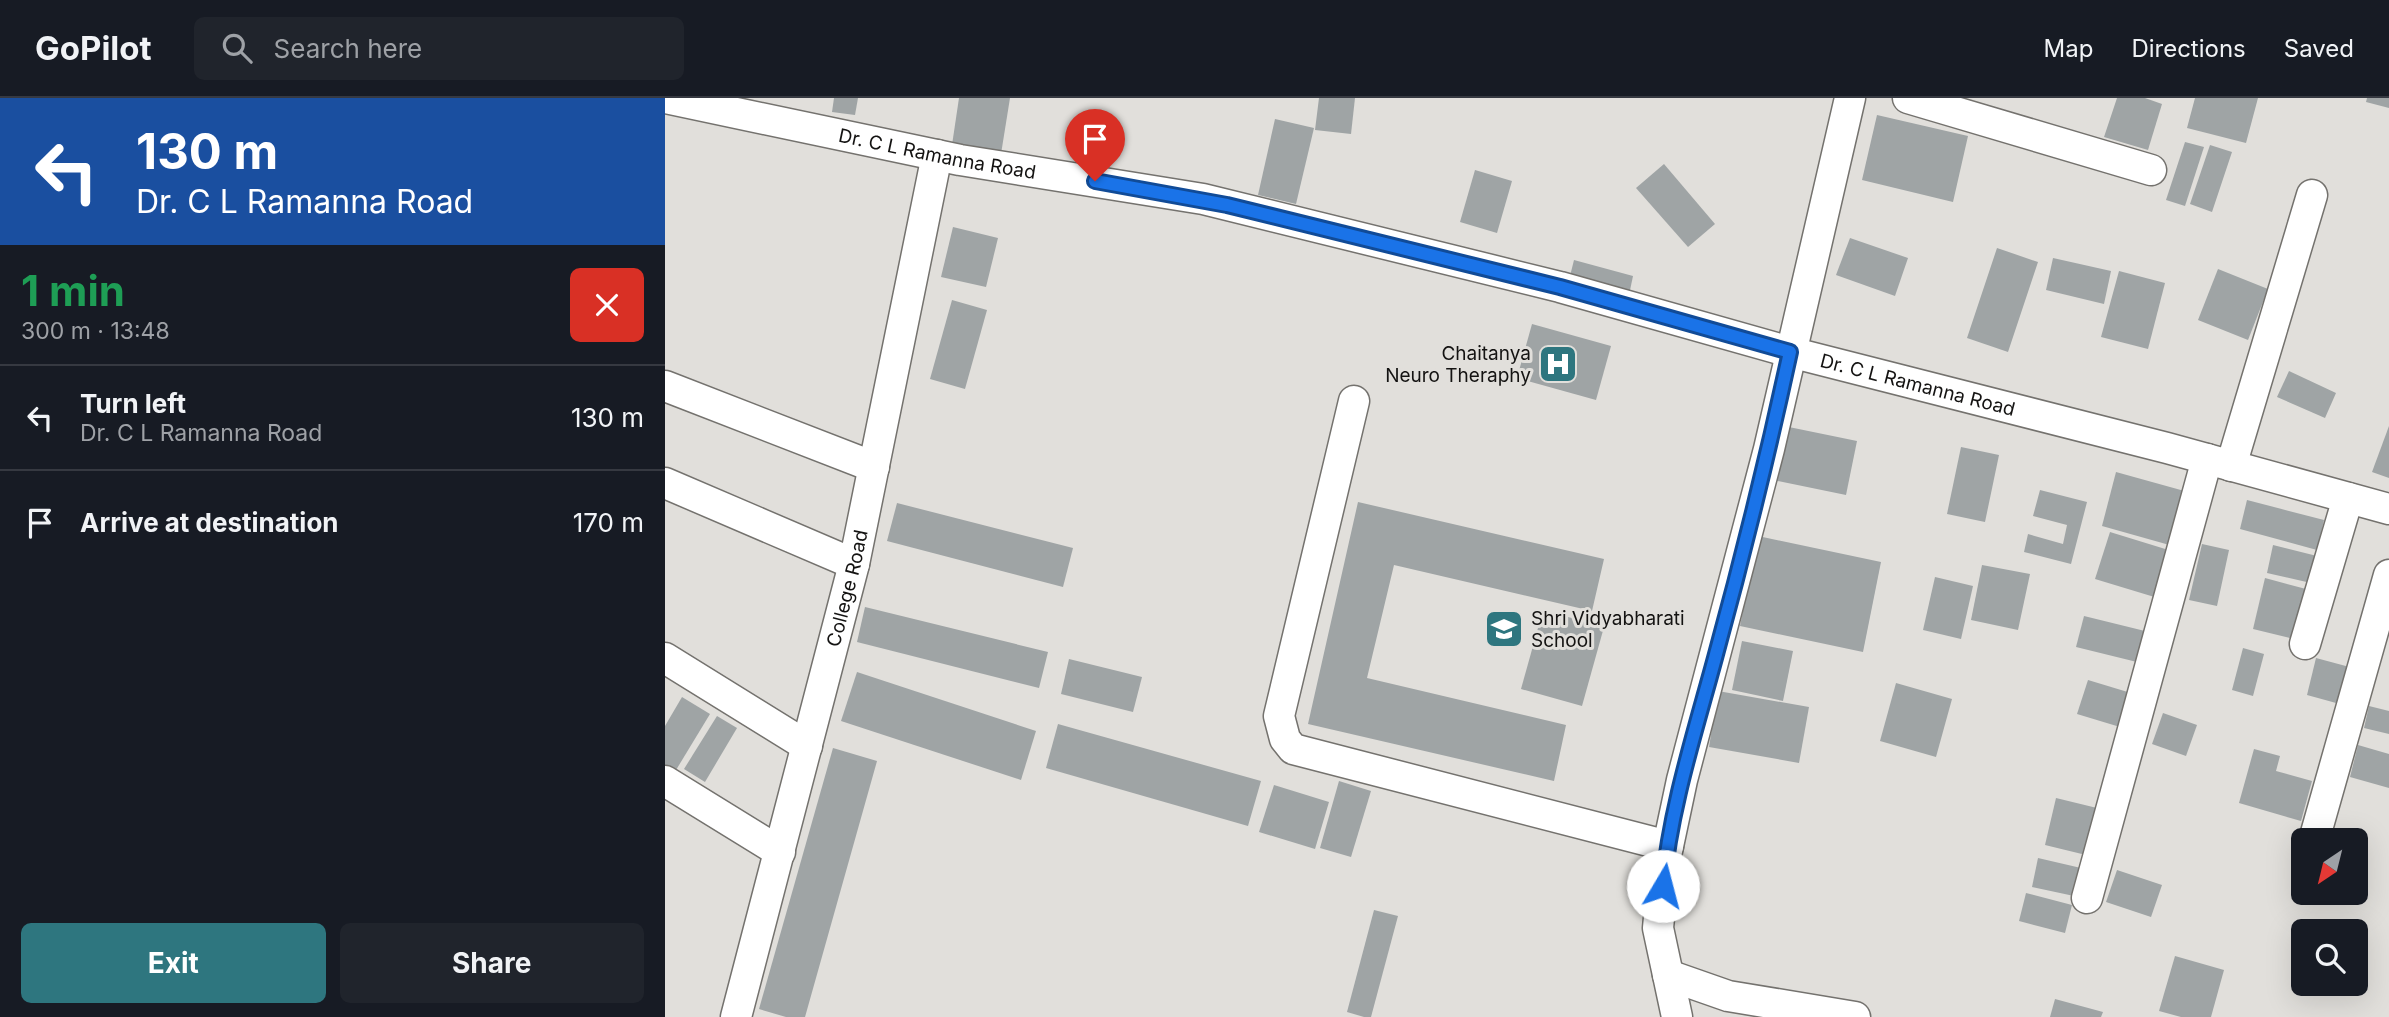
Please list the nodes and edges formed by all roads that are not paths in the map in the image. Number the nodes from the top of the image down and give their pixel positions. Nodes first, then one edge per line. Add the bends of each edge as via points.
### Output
1 (665, 98) edge
2 (1850, 98) edge
3 (1908, 98) edge
4 (712, 103) edge
5 (937, 155) junction
6 (2151, 170) dead end
7 (2312, 195) dead end
8 (1790, 352) junction
9 (665, 386) edge
10 (1354, 401) dead end
11 (2219, 463) junction
12 (874, 467) junction
13 (665, 483) edge
14 (2348, 498) junction
15 (2389, 509) edge
16 (854, 564) junction
17 (2389, 575) edge
18 (2305, 644) dead end
19 (665, 658) edge
20 (807, 746) junction
21 (665, 780) edge
22 (2317, 828) edge
23 (1668, 846) junction
24 (780, 852) junction
25 (2087, 898) dead end
26 (1668, 975) junction
27 (736, 1017) edge
28 (1677, 1017) edge
29 (1855, 1017) edge

1 - 4 street, Dr. C L Ramanna Road
2 - 8 street
3 - 6 street
4 - 5 street, Dr. C L Ramanna Road
5 - 8 street, Dr. C L Ramanna Road via 1203,199 1560,287
5 - 12 street, College Road
7 - 11 street
8 - 11 street, Dr. C L Ramanna Road
8 - 23 street
9 - 12 street
10 - 23 street via 1279,716 1285,739 1293,749
11 - 14 street, Dr. C L Ramanna Road
11 - 25 street
12 - 16 street, College Road
13 - 16 street
14 - 15 street, Dr. C L Ramanna Road
14 - 18 street
16 - 20 street, College Road
17 - 22 street
19 - 20 street
20 - 24 street, College Road
21 - 24 street
23 - 26 street via 1658,928
24 - 27 street, College Road
26 - 28 street
26 - 29 street via 1728,996

